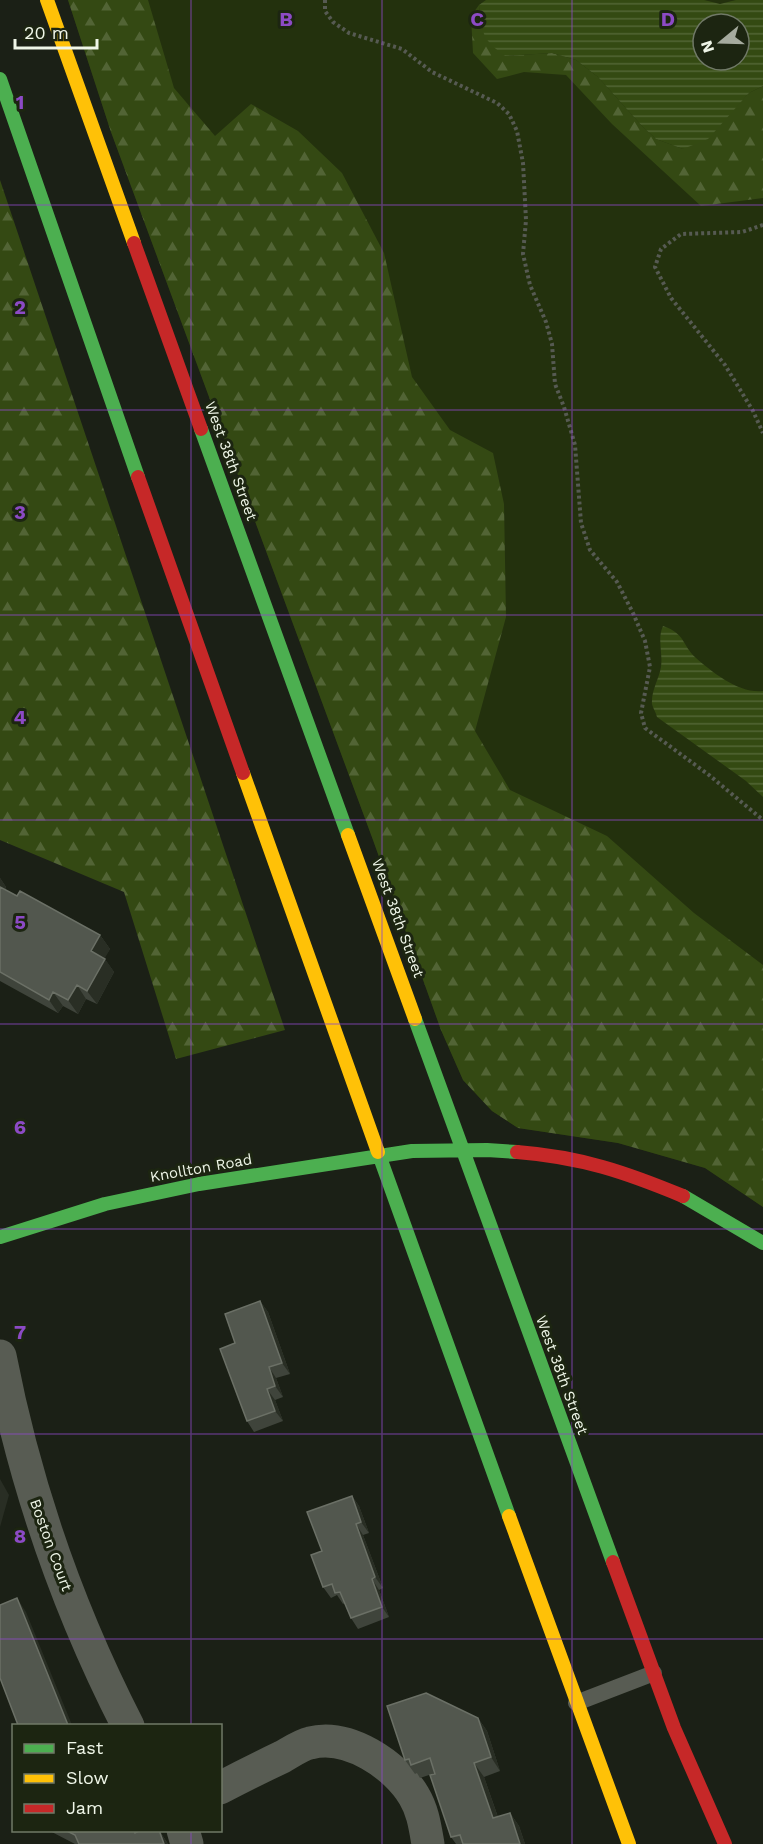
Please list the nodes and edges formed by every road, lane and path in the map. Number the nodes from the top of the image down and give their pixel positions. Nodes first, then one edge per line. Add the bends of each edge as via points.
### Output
1 (325, 0) edge
2 (48, 2) edge
3 (0, 79) edge
4 (763, 225) edge
5 (763, 433) edge
6 (763, 820) edge
7 (463, 1150) junction
8 (380, 1157) junction
9 (0, 1237) edge
10 (763, 1243) edge
11 (2, 1378) edge
12 (654, 1673) junction
13 (576, 1703) junction
14 (128, 1724) edge
15 (222, 1787) edge
16 (428, 1844) edge
17 (630, 1844) edge
18 (725, 1844) edge

1 - 6 path via 325,11 349,33 402,49 432,72 496,103 509,114 523,163 523,254 552,344 555,384 574,445 581,523 590,549 617,582 645,641 650,667 640,714 645,728
2 - 7 main road, West 38th Street
3 - 8 main road via 111,403
4 - 5 path via 742,232 681,234 661,249 655,267 671,298 725,365
7 - 8 main road, Knollton Road via 412,1151
7 - 10 main road, Knollton Road via 550,1155 623,1172 683,1196
7 - 12 main road, West 38th Street
8 - 9 main road, Knollton Road via 164,1190 79,1211
8 - 13 main road
11 - 14 street, Boston Court via 31,1487 56,1561 94,1657
12 - 13 lane
12 - 18 main road, West 38th Street via 692,1773
13 - 17 main road
15 - 16 street via 307,1744 328,1742 354,1747 398,1774 420,1806

